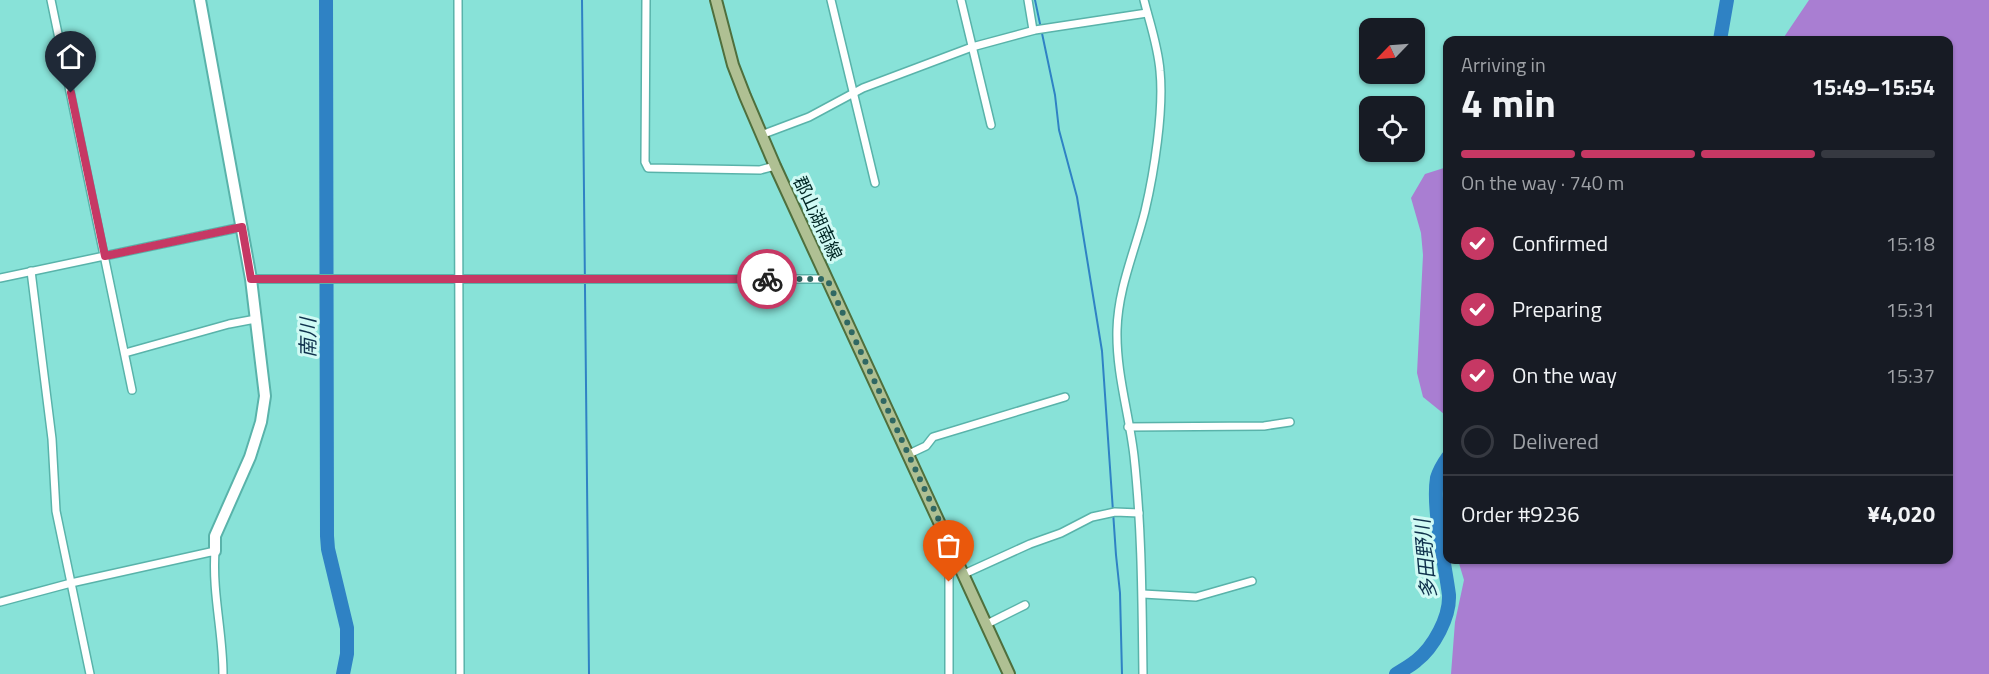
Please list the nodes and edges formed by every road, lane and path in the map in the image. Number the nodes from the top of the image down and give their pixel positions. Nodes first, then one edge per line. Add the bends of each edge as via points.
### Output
1 (51, 0) edge
2 (200, 0) edge
3 (458, 0) edge
4 (646, 0) edge
5 (716, 0) edge
6 (831, 0) edge
7 (961, 0) edge
8 (1028, 0) edge
9 (1144, 0) edge
10 (1147, 13) junction
11 (1033, 30) junction
12 (972, 47) junction
13 (853, 92) junction
14 (991, 125) dead end
15 (761, 135) junction
16 (775, 166) junction
17 (875, 183) dead end
18 (242, 227) junction
19 (105, 256) junction
20 (31, 271) junction
21 (0, 278) edge
22 (251, 279) junction
23 (458, 279) junction
24 (827, 279) junction
25 (256, 319) junction
26 (125, 354) junction
27 (132, 390) dead end
28 (1065, 397) dead end
29 (1290, 422) dead end
30 (1128, 427) junction
31 (909, 454) junction
32 (1139, 513) junction
33 (215, 551) junction
34 (957, 559) junction
35 (964, 574) junction
36 (1252, 581) dead end
37 (71, 583) junction
38 (1143, 594) junction
39 (0, 602) edge
40 (1025, 605) dead end
41 (987, 624) junction
42 (90, 674) edge
43 (223, 674) edge
44 (460, 674) edge
45 (949, 674) edge
46 (1010, 674) edge
47 (1143, 674) edge

1 - 19 street
2 - 18 street
3 - 23 street
4 - 16 street via 648,168 760,170
5 - 15 main road, 郡山湖南線 via 733,65
6 - 13 street
7 - 12 street
8 - 11 street
9 - 10 street
10 - 11 street
10 - 30 street via 1157,49 1160,102 1145,212 1117,313 1119,376
11 - 12 street
12 - 13 street
12 - 14 street
13 - 15 street via 809,117
13 - 17 street
15 - 16 main road, 郡山湖南線
16 - 24 main road, 郡山湖南線
18 - 19 street
18 - 22 street
19 - 20 street
19 - 26 street
20 - 21 street
20 - 37 street via 52,440 56,511
22 - 23 street
22 - 25 street
23 - 24 street
23 - 44 street
24 - 31 main road, 郡山湖南線
25 - 26 street
25 - 33 street via 264,383 263,409 250,457 215,536
26 - 27 street
28 - 31 street via 933,437 926,446
29 - 30 street via 1264,426
30 - 32 street
31 - 34 main road, 郡山湖南線
32 - 35 street via 1115,512 1092,518
32 - 38 street
33 - 37 street
33 - 43 street
34 - 35 main road, 郡山湖南線
34 - 45 street via 950,567 949,577
35 - 41 main road, 郡山湖南線
36 - 38 street via 1200,597
37 - 39 street
37 - 42 street
38 - 47 street
40 - 41 street
41 - 46 main road, 郡山湖南線

